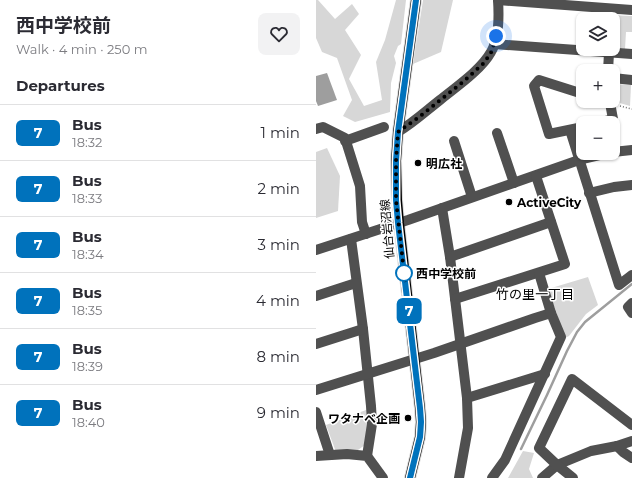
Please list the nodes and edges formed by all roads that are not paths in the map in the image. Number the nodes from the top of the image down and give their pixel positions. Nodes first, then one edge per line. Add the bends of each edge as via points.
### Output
1 (416, 0) edge
2 (498, 0) edge
3 (632, 10) edge
4 (494, 44) junction
5 (576, 50) edge
6 (620, 53) edge
7 (632, 54) edge
8 (620, 79) edge
9 (632, 80) edge
10 (576, 92) edge
11 (384, 127) dead end
12 (316, 129) edge
13 (576, 129) edge
14 (570, 130) junction
15 (398, 132) junction
16 (497, 133) dead end
17 (345, 141) junction
18 (454, 141) dead end
19 (576, 150) edge
20 (632, 150) edge
21 (620, 151) edge
22 (579, 160) joint
23 (536, 176) junction
24 (514, 183) junction
25 (632, 185) edge
26 (590, 193) junction
27 (472, 198) junction
28 (442, 208) junction
29 (551, 222) junction
30 (398, 223) junction
31 (366, 234) junction
32 (351, 239) junction
33 (316, 250) edge
34 (450, 257) junction
35 (538, 273) junction
36 (632, 275) edge
37 (356, 283) junction
38 (316, 296) edge
39 (455, 299) junction
40 (632, 303) edge
41 (551, 313) junction
42 (632, 314) edge
43 (363, 329) junction
44 (316, 344) edge
45 (460, 344) junction
46 (415, 359) junction
47 (368, 374) junction
48 (545, 374) junction
49 (316, 390) edge
50 (467, 398) junction
51 (316, 412) edge
52 (632, 425) edge
53 (632, 441) edge
54 (617, 446) junction
55 (330, 455) junction
56 (316, 456) edge
57 (367, 456) junction
58 (632, 458) edge
59 (557, 465) junction
60 (383, 478) edge
61 (410, 478) edge
62 (459, 478) edge
63 (492, 478) edge
64 (542, 478) edge
65 (573, 478) edge

1 - 15 main road, 仙台岩沼線
2 - 3 street
2 - 4 street via 498,27
4 - 5 street
4 - 15 street via 484,63
6 - 7 street
8 - 9 street
10 - 14 street via 538,80 534,86 549,134
11 - 17 street
12 - 17 street via 323,127 345,138
13 - 14 street
14 - 19 street
15 - 30 main road, 仙台岩沼線
16 - 24 street
17 - 31 street via 360,186 362,222
18 - 27 street
20 - 21 street
22 - 23 street
22 - 26 street
23 - 24 street
23 - 29 street
24 - 27 street
25 - 26 street
26 - 36 street via 619,285
27 - 28 street
28 - 30 street
28 - 34 street
29 - 34 street
29 - 35 street via 565,264
30 - 31 street
30 - 46 main road, 仙台岩沼線
31 - 32 street
32 - 33 street
32 - 37 street
34 - 39 street
35 - 39 street
35 - 41 street
37 - 38 street
37 - 43 street
39 - 45 street
40 - 42 street via 628,307
41 - 45 street
41 - 48 street via 561,337
43 - 44 street
43 - 47 street
45 - 46 street
45 - 50 street
46 - 47 street
46 - 61 main road, 仙台岩沼線 via 421,422
47 - 49 street
47 - 57 street via 372,424
48 - 50 street
48 - 63 street via 505,460
50 - 62 street via 468,428
51 - 55 street
52 - 59 street via 572,379 539,448
53 - 54 street
54 - 58 street
54 - 59 street via 591,451
55 - 56 street
55 - 57 street
57 - 60 street
59 - 64 street
59 - 65 street

